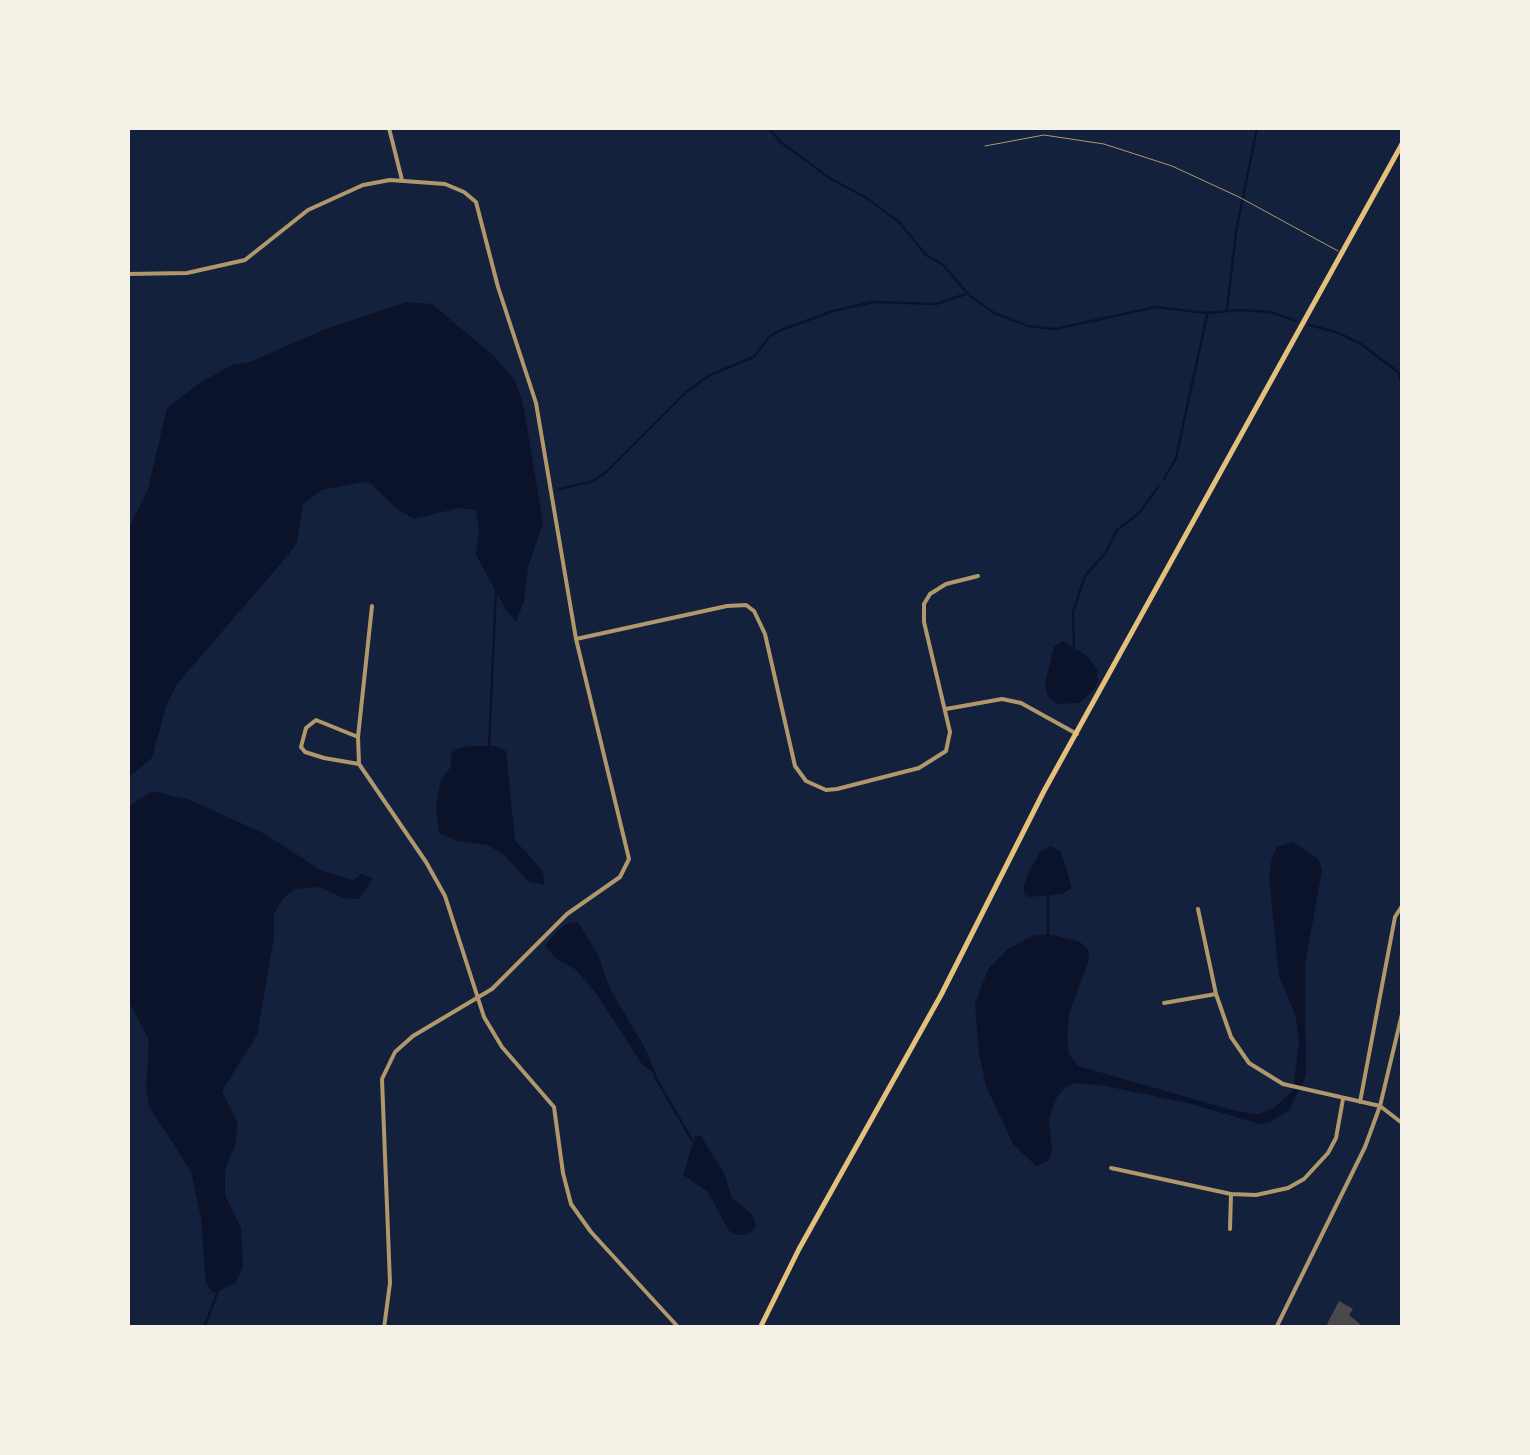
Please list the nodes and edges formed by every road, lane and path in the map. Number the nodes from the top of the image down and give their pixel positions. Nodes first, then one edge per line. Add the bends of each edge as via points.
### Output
1 (389, 128) edge
2 (1402, 144) edge
3 (985, 146) dead end
4 (402, 180) junction
5 (1341, 253) junction
6 (128, 274) edge
7 (978, 576) dead end
8 (372, 606) dead end
9 (576, 639) junction
10 (946, 710) junction
11 (1076, 734) junction
12 (358, 737) junction
13 (360, 764) junction
14 (1402, 906) edge
15 (1198, 909) dead end
16 (1216, 994) junction
17 (480, 999) junction
18 (1164, 1003) dead end
19 (1402, 1014) edge
20 (1343, 1098) junction
21 (1360, 1102) junction
22 (1380, 1106) junction
23 (1402, 1123) edge
24 (1111, 1168) dead end
25 (1232, 1194) junction
26 (1230, 1229) dead end
27 (384, 1328) edge
28 (679, 1328) edge
29 (760, 1328) edge
30 (1276, 1328) edge

1 - 4 street
2 - 5 main road
3 - 5 lane via 1044,134 1104,144 1172,166
4 - 6 street via 330,198 244,260 187,273
4 - 9 street via 445,184 476,202 536,403
5 - 11 main road
7 - 10 street via 946,584 924,604
8 - 12 street
9 - 10 street via 746,605 765,634 795,766 806,781 826,790 938,758 950,743
9 - 17 street via 629,858 620,878 566,914
10 - 11 street via 1002,699
11 - 29 main road
12 - 13 street
12 - 13 street via 316,720 301,746
13 - 17 street via 445,896
14 - 21 street
15 - 16 street
16 - 18 street
16 - 20 street via 1231,1037 1249,1063 1283,1084
17 - 27 street via 413,1036 395,1052 382,1079 390,1284
17 - 28 street via 502,1047 554,1107 566,1190 578,1217
19 - 22 street
20 - 21 street
20 - 25 street via 1336,1138 1304,1180 1271,1193
21 - 22 street
22 - 23 street
22 - 30 street
24 - 25 street
25 - 26 street

